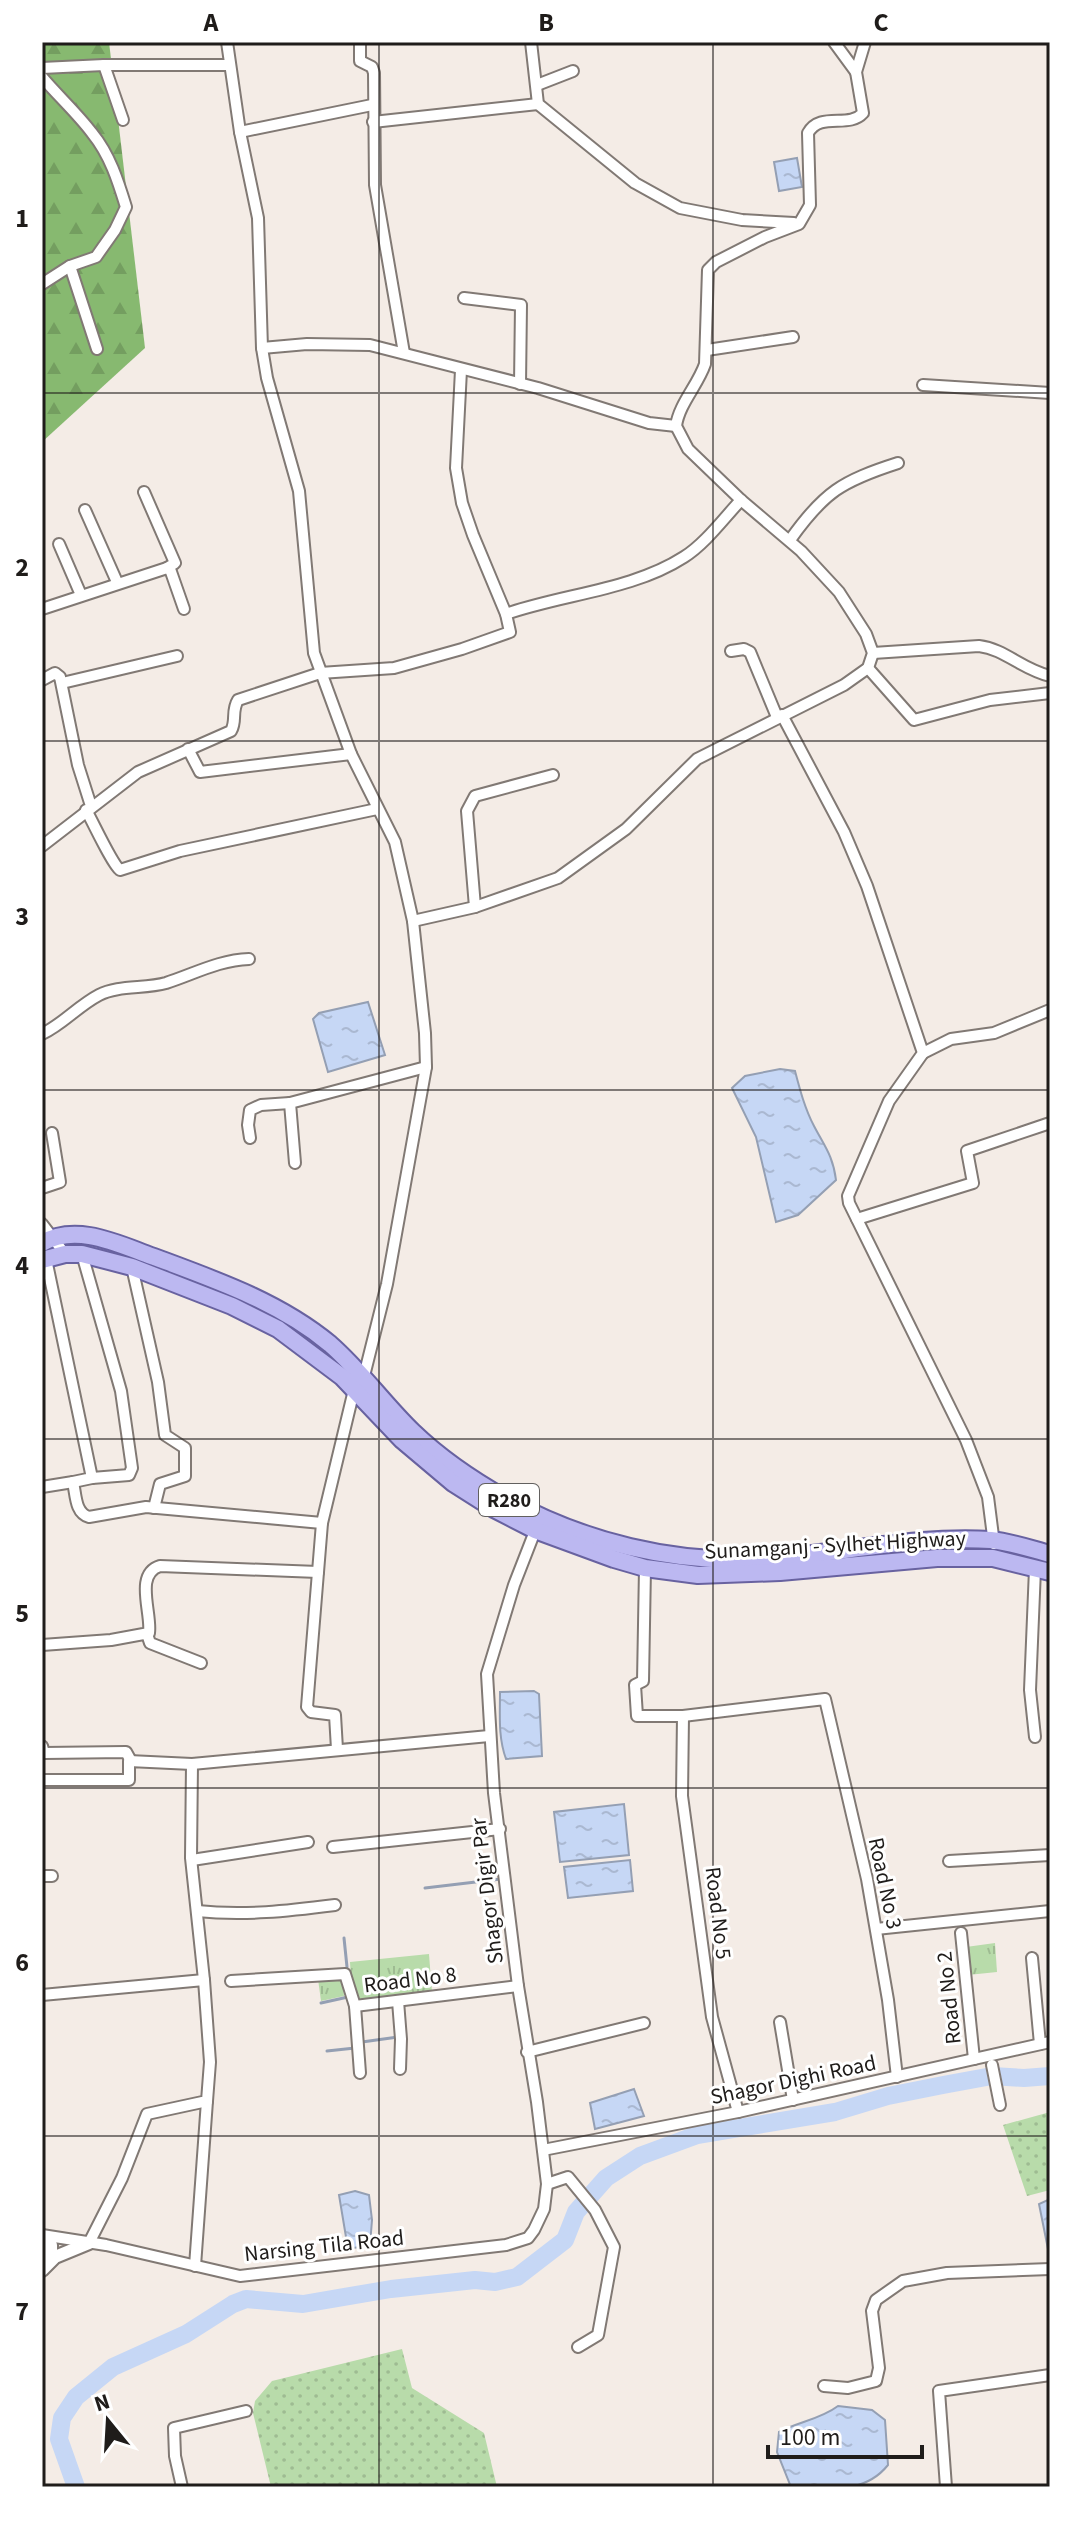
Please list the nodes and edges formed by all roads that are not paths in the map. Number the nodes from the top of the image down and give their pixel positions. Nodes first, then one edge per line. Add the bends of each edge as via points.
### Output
1 (227, 42) edge
2 (360, 42) edge
3 (531, 42) edge
4 (834, 42) edge
5 (865, 42) edge
6 (104, 65) junction
7 (229, 65) junction
8 (42, 68) edge
9 (573, 71) dead end
10 (856, 72) junction
11 (42, 77) edge
12 (537, 85) junction
13 (538, 104) junction
14 (372, 105) junction
15 (123, 120) dead end
16 (373, 122) junction
17 (240, 132) junction
18 (799, 224) junction
19 (70, 266) junction
20 (42, 284) edge
21 (464, 298) dead end
22 (793, 337) dead end
23 (262, 348) junction
24 (97, 349) dead end
25 (707, 350) junction
26 (404, 353) junction
27 (461, 370) junction
28 (520, 384) junction
29 (923, 385) dead end
30 (1050, 393) edge
31 (676, 426) junction
32 (898, 463) dead end
33 (144, 492) dead end
34 (741, 500) junction
35 (85, 510) dead end
36 (790, 540) junction
37 (59, 544) dead end
38 (167, 568) junction
39 (117, 582) junction
40 (81, 595) junction
41 (42, 609) edge
42 (184, 609) dead end
43 (506, 614) junction
44 (731, 651) dead end
45 (873, 653) junction
46 (177, 656) dead end
47 (868, 668) junction
48 (320, 673) junction
49 (1050, 676) edge
50 (42, 680) edge
51 (62, 683) junction
52 (1050, 693) edge
53 (779, 716) junction
54 (188, 749) junction
55 (351, 754) junction
56 (553, 775) dead end
57 (89, 808) junction
58 (377, 809) junction
59 (42, 846) edge
60 (475, 907) junction
61 (413, 921) junction
62 (249, 959) dead end
63 (1050, 1010) edge
64 (42, 1034) edge
65 (923, 1053) junction
66 (426, 1067) junction
67 (290, 1103) junction
68 (1050, 1123) edge
69 (52, 1133) dead end
70 (250, 1138) dead end
71 (295, 1163) dead end
72 (42, 1188) edge
73 (857, 1219) junction
74 (45, 1245) edge
75 (82, 1254) junction
76 (132, 1267) junction
77 (359, 1383) junction
78 (92, 1478) junction
79 (73, 1482) junction
80 (42, 1487) edge
81 (154, 1508) junction
82 (322, 1523) junction
83 (539, 1523) junction
84 (994, 1540) junction
85 (1050, 1554) edge
86 (993, 1558) junction
87 (645, 1568) junction
88 (1043, 1570) edge
89 (318, 1572) junction
90 (147, 1634) junction
91 (42, 1645) edge
92 (201, 1663) dead end
93 (683, 1716) junction
94 (489, 1736) junction
95 (1035, 1737) dead end
96 (42, 1746) edge
97 (337, 1749) junction
98 (131, 1761) junction
99 (192, 1764) junction
100 (42, 1780) edge
101 (500, 1829) junction
102 (308, 1842) dead end
103 (333, 1847) dead end
104 (1050, 1855) edge
105 (192, 1860) junction
106 (949, 1861) dead end
107 (335, 1905) dead end
108 (197, 1911) junction
109 (1050, 1911) edge
110 (876, 1929) junction
111 (961, 1933) dead end
112 (1032, 1958) dead end
113 (204, 1980) junction
114 (231, 1981) dead end
115 (518, 1986) junction
116 (42, 1995) edge
117 (398, 2001) junction
118 (355, 2006) junction
119 (780, 2022) dead end
120 (644, 2023) dead end
121 (1045, 2043) edge
122 (527, 2052) junction
123 (974, 2059) junction
124 (992, 2065) dead end
125 (400, 2069) dead end
126 (360, 2073) dead end
127 (897, 2077) junction
128 (793, 2100) junction
129 (207, 2101) junction
130 (1000, 2105) dead end
131 (738, 2112) junction
132 (543, 2150) junction
133 (547, 2184) junction
134 (42, 2236) edge
135 (518, 2242) joint
136 (89, 2243) junction
137 (51, 2259) junction
138 (195, 2266) junction
139 (1050, 2269) edge
140 (42, 2270) edge
141 (578, 2347) dead end
142 (1050, 2375) edge
143 (824, 2386) dead end
144 (246, 2411) dead end
145 (182, 2487) edge
146 (946, 2487) edge

1 - 7 street
2 - 14 street via 360,61 374,73
3 - 12 street
4 - 10 street
5 - 10 street
6 - 7 street
6 - 8 street
6 - 15 street
7 - 17 street
9 - 12 street
10 - 18 street via 860,117 821,122 808,133 810,205
11 - 19 street via 104,149 126,207 96,257
12 - 13 street
13 - 16 street
13 - 18 street via 635,183 680,208
14 - 16 street
14 - 17 street
16 - 26 street via 375,185
17 - 23 street via 258,218
18 - 25 street via 708,270
19 - 20 street
19 - 24 street
21 - 28 street via 521,305
22 - 25 street
23 - 26 street via 370,345
23 - 48 street via 299,491
25 - 31 street via 701,376
26 - 27 street
27 - 28 street
27 - 43 street via 456,468 462,503
28 - 31 street via 649,423
29 - 30 street
31 - 34 street via 688,449
32 - 36 street via 856,477 827,497
33 - 38 street via 175,563
34 - 36 street
34 - 43 street via 688,555 657,573
35 - 39 street
36 - 45 street via 839,592
37 - 40 street
38 - 39 street
38 - 42 street
39 - 40 street
40 - 41 street
43 - 48 street via 510,632 462,649 394,668
44 - 53 street via 750,652
45 - 47 street
45 - 49 street via 979,646
46 - 51 street
47 - 52 street via 914,720 990,700
47 - 53 street
48 - 54 street via 238,700 231,731
48 - 55 street
50 - 51 street via 55,673
51 - 57 street
53 - 60 street via 697,759 626,829 558,878
53 - 65 street via 844,832
54 - 55 street via 200,772
54 - 57 street via 138,772
55 - 58 street
56 - 60 street via 475,796 467,811
57 - 58 street via 120,870 180,851
57 - 59 street
58 - 61 street via 395,842
60 - 61 street
61 - 66 street
62 - 64 street via 165,983 103,993
63 - 65 street via 994,1033 951,1039
65 - 73 street via 889,1101 848,1196
66 - 67 street
66 - 77 street via 387,1284
67 - 70 street via 250,1110
67 - 71 street
68 - 73 street via 967,1151 973,1183
69 - 72 street via 60,1182
73 - 84 street via 966,1440 988,1497
74 - 75 main road, Sunamganj - Sylhet Highway / R280 via 65,1254
74 - 77 main road, Sunamganj - Sylhet Highway / R280 via 78,1234 112,1241 224,1284 293,1317 330,1344
74 - 78 street
75 - 76 main road, Sunamganj - Sylhet Highway / R280
75 - 78 street via 121,1391 132,1468 129,1475
76 - 77 main road, Sunamganj - Sylhet Highway / R280 via 278,1329
76 - 81 street via 165,1435 185,1448 185,1476 160,1484
77 - 82 street
77 - 83 main road, Sunamganj - Sylhet Highway / R280 via 439,1454
78 - 79 street
79 - 80 street
79 - 81 street via 79,1511 89,1517
81 - 82 street
82 - 89 street
83 - 84 main road, Sunamganj - Sylhet Highway / R280 via 645,1552 701,1559 762,1559 947,1539
83 - 87 main road, Sunamganj - Sylhet Highway / R280
83 - 94 street, Shagor Digir Par via 487,1674
84 - 85 main road, Sunamganj - Sylhet Highway / R280
84 - 86 street
86 - 87 main road, Sunamganj - Sylhet Highway / R280 via 698,1575
86 - 88 main road, Sunamganj - Sylhet Highway / R280
87 - 93 street via 646,1653 643,1681 635,1685 635,1714
88 - 95 street via 1030,1690
89 - 90 street via 154,1567 147,1577
89 - 97 street via 307,1707 335,1715
90 - 91 street
90 - 92 street via 150,1643
93 - 110 street, Road No 3 via 825,1699
93 - 131 street, Road No 5 via 682,1796 712,2017
94 - 97 street
94 - 101 street, Shagor Digir Par
96 - 98 street via 44,1753 126,1752
97 - 99 street
98 - 99 street
98 - 100 street via 129,1780
99 - 105 street
101 - 103 street
101 - 115 street, Shagor Digir Par
102 - 105 street
104 - 106 street
105 - 108 street
107 - 108 street via 272,1913
108 - 113 street
109 - 110 street
110 - 127 street, Road No 3
111 - 123 street, Road No 2
112 - 121 street
113 - 116 street
113 - 129 street
114 - 118 street, Road No 8 via 345,1974
115 - 117 street, Road No 8
115 - 122 street, Shagor Digir Par
117 - 118 street, Road No 8
117 - 125 street
118 - 126 street, Road No 8
119 - 128 street
120 - 122 street
121 - 123 street, Shagor Dighi Road
122 - 132 street, Shagor Digir Par
123 - 127 street, Shagor Dighi Road
124 - 130 street
127 - 128 street, Shagor Dighi Road
128 - 131 street, Shagor Dighi Road
129 - 136 street via 147,2114
129 - 138 street
131 - 132 street, Shagor Dighi Road
132 - 133 street, Shagor Digir Par
133 - 135 street, Shagor Digir Par via 534,2230
133 - 141 street via 568,2177 595,2210 614,2247 598,2335
134 - 136 street, Narsing Tila Road
134 - 137 street via 51,2245
135 - 138 street, Narsing Tila Road via 240,2276
136 - 137 street
136 - 138 street, Narsing Tila Road
137 - 140 street
139 - 143 street via 947,2273 903,2281 876,2300 872,2311 876,2381 848,2388
142 - 146 street via 939,2391
144 - 145 street via 174,2428

